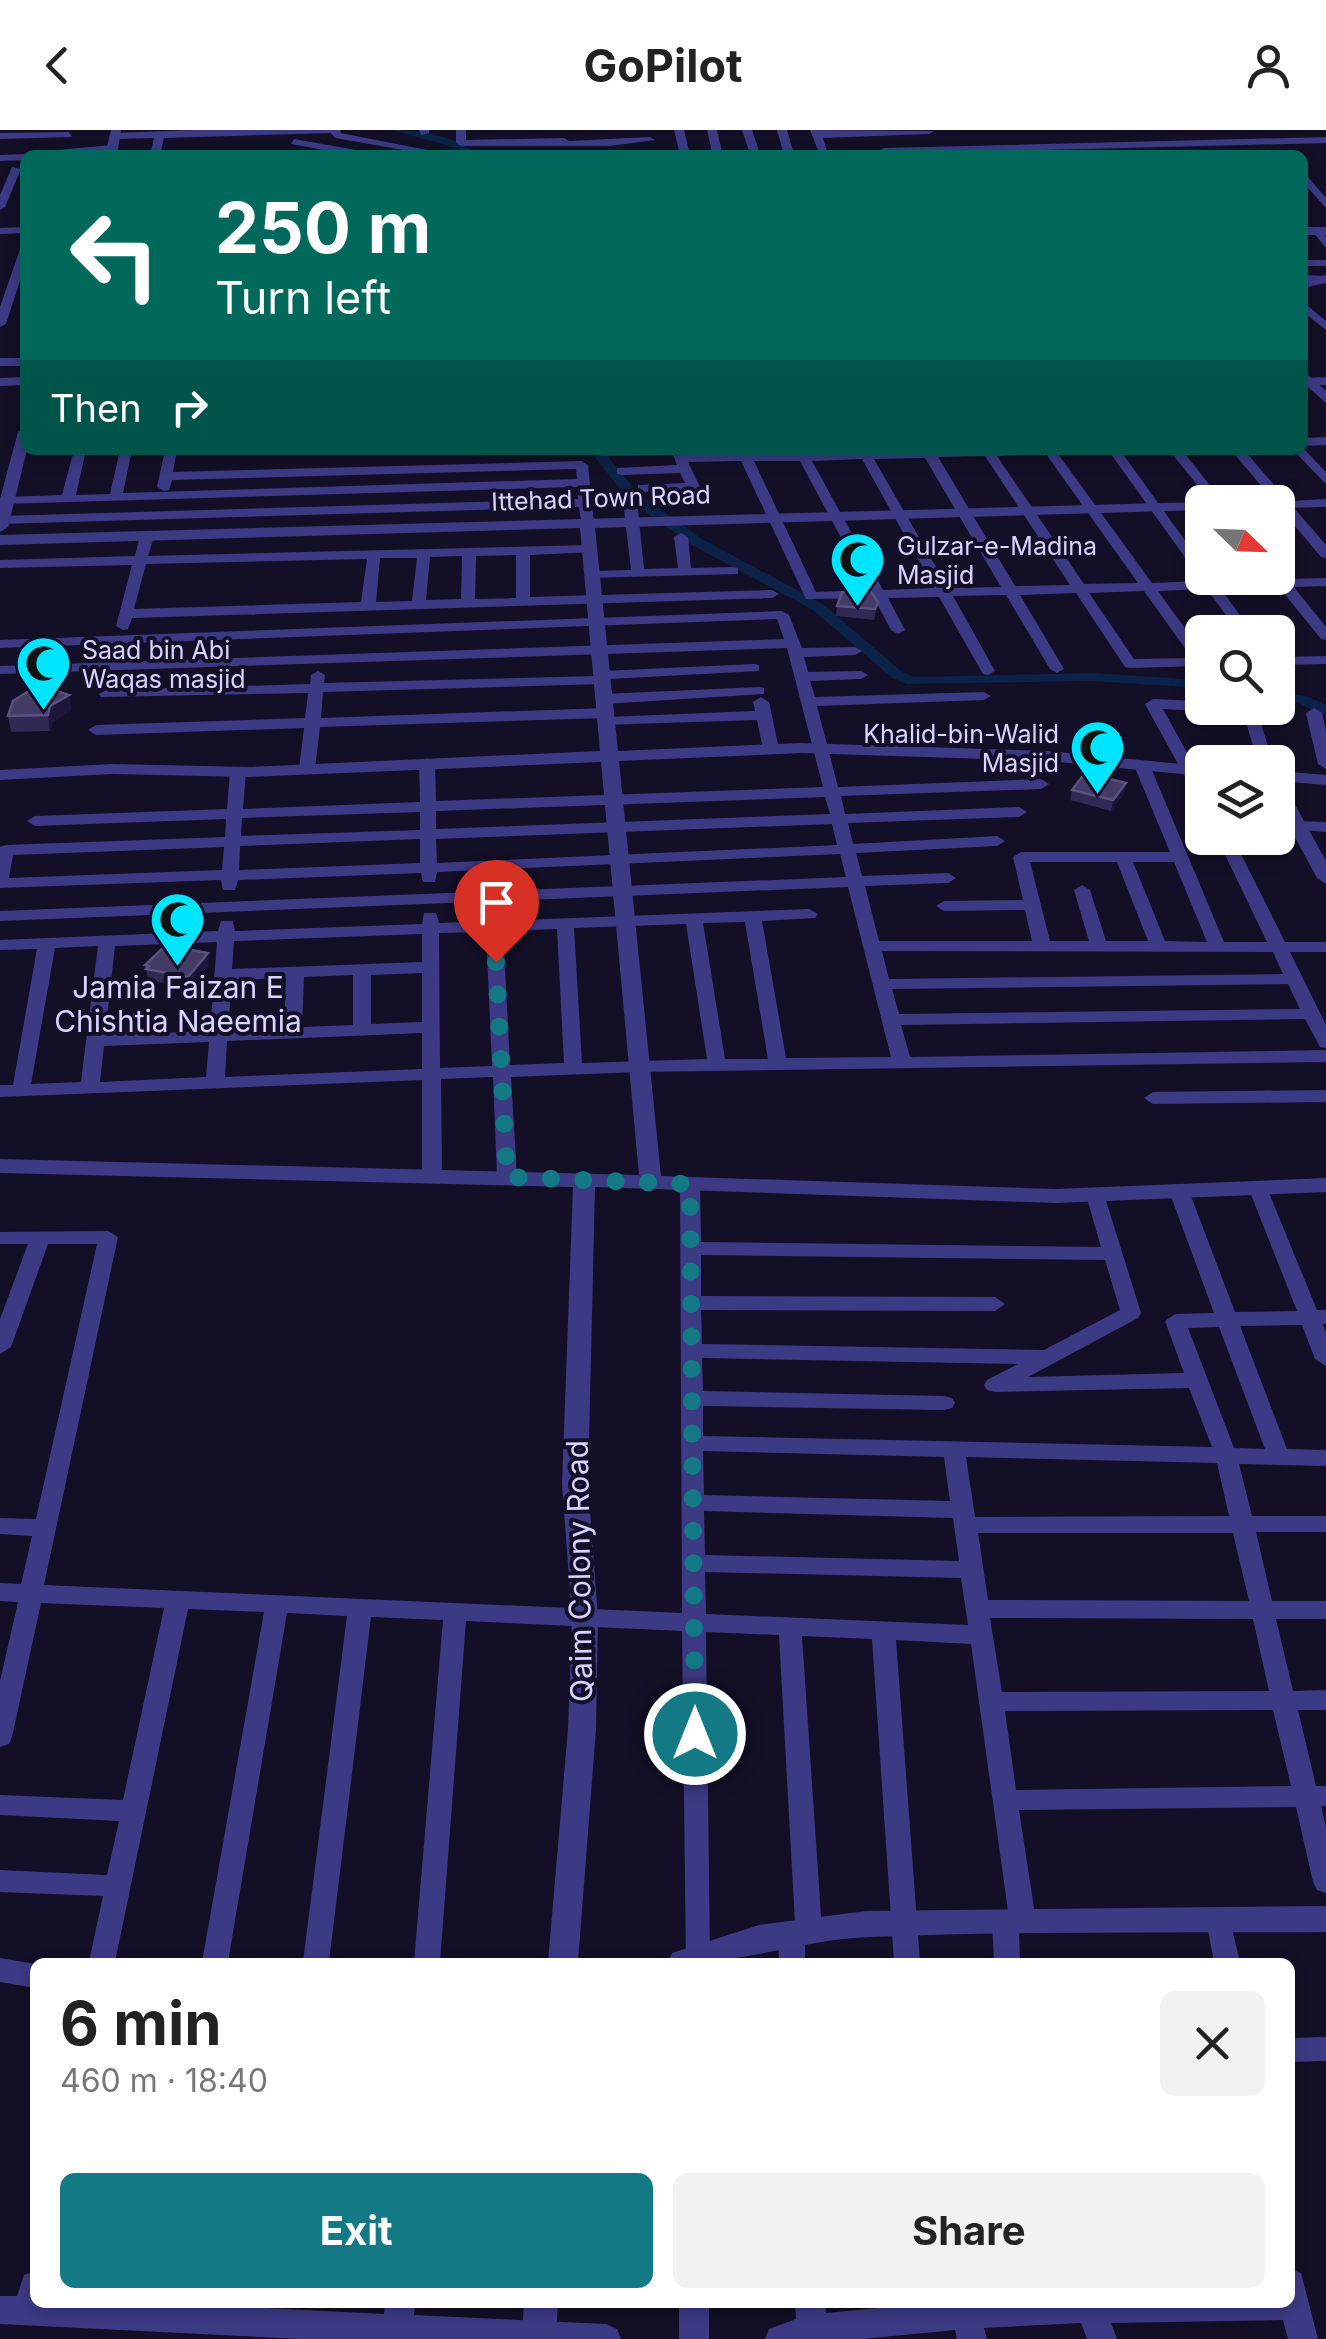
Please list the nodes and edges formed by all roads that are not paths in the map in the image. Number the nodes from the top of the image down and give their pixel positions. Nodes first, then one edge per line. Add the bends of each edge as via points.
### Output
1 (461, 130) edge
2 (999, 130) edge
3 (1034, 130) edge
4 (1070, 130) edge
5 (1112, 130) edge
6 (1146, 130) edge
7 (1179, 130) edge
8 (1210, 130) edge
9 (1228, 130) edge
10 (1265, 130) edge
11 (929, 131) edge
12 (295, 134) edge
13 (160, 135) junction
14 (193, 135) edge
15 (227, 135) edge
16 (264, 135) edge
17 (648, 135) edge
18 (1325, 135) edge
19 (0, 136) edge
20 (528, 136) edge
21 (818, 137) edge
22 (1310, 140) junction
23 (389, 141) junction
24 (881, 141) edge
25 (1275, 141) junction
26 (113, 142) edge
27 (494, 142) edge
28 (1219, 142) junction
29 (1236, 142) junction
30 (66, 143) edge
31 (1188, 143) junction
32 (610, 144) edge
33 (1120, 144) junction
34 (1153, 144) junction
35 (564, 145) edge
36 (0, 146) edge
37 (1042, 146) junction
38 (1009, 147) junction
39 (936, 149) junction
40 (1326, 149) edge
41 (156, 150) edge
42 (349, 150) edge
43 (374, 150) edge
44 (426, 150) edge
45 (913, 150) edge
46 (931, 150) edge
47 (1080, 150) edge
48 (1242, 150) edge
49 (1283, 150) edge
50 (20, 169) edge
51 (0, 170) edge
52 (1309, 177) edge
53 (1326, 205) edge
54 (0, 207) edge
55 (1315, 231) edge
56 (1326, 245) edge
57 (6, 287) edge
58 (4, 302) edge
59 (1308, 310) edge
60 (1, 319) edge
61 (1326, 328) edge
62 (20, 453) edge
63 (79, 455) edge
64 (125, 455) edge
65 (170, 455) edge
66 (379, 455) edge
67 (423, 455) edge
68 (466, 455) edge
69 (508, 455) edge
70 (548, 455) edge
71 (650, 455) edge
72 (723, 455) edge
73 (745, 455) edge
74 (803, 455) edge
75 (866, 455) edge
76 (930, 455) edge
77 (990, 455) edge
78 (1053, 455) edge
79 (1118, 455) edge
80 (1179, 455) edge
81 (1240, 455) edge
82 (1304, 455) edge
83 (680, 457) edge
84 (508, 466) junction
85 (547, 466) junction
86 (465, 468) junction
87 (422, 469) junction
88 (377, 470) junction
89 (622, 471) dead end
90 (167, 476) junction
91 (1326, 480) edge
92 (584, 483) junction
93 (1203, 485) edge
94 (1265, 485) edge
95 (643, 488) dead end
96 (163, 495) junction
97 (5, 496) edge
98 (116, 497) junction
99 (68, 499) junction
100 (630, 501) dead end
101 (586, 503) junction
102 (1326, 503) edge
103 (1295, 504) edge
104 (1185, 507) edge
105 (1155, 508) junction
106 (1093, 510) junction
107 (1026, 511) junction
108 (966, 513) junction
109 (899, 515) junction
110 (836, 516) junction
111 (777, 518) junction
112 (1295, 520) edge
113 (637, 522) junction
114 (1, 524) edge
115 (587, 524) junction
116 (146, 536) junction
117 (681, 538) dead end
118 (0, 540) edge
119 (590, 549) junction
120 (1185, 549) edge
121 (523, 550) junction
122 (424, 552) junction
123 (469, 552) junction
124 (374, 554) junction
125 (1326, 554) edge
126 (140, 560) junction
127 (0, 564) edge
128 (733, 571) dead end
129 (685, 573) junction
130 (638, 574) junction
131 (592, 575) junction
132 (1185, 581) edge
133 (1295, 581) edge
134 (1326, 582) edge
135 (1148, 586) junction
136 (1078, 588) junction
137 (1010, 589) junction
138 (942, 590) junction
139 (772, 594) dead end
140 (879, 594) junction
141 (1292, 595) edge
142 (595, 601) junction
143 (523, 603) junction
144 (468, 604) junction
145 (418, 606) junction
146 (368, 608) junction
147 (325, 609) junction
148 (126, 614) junction
149 (743, 618) junction
150 (597, 625) junction
151 (898, 630) dead end
152 (322, 634) junction
153 (1326, 636) edge
154 (1185, 638) edge
155 (120, 640) junction
156 (0, 644) edge
157 (749, 645) junction
158 (794, 648) junction
159 (856, 651) dead end
160 (600, 652) junction
161 (320, 660) junction
162 (1326, 660) edge
163 (1295, 661) edge
164 (1185, 662) edge
165 (113, 666) junction
166 (754, 668) junction
167 (1056, 669) dead end
168 (0, 670) edge
169 (988, 671) dead end
170 (861, 675) dead end
171 (801, 676) junction
172 (316, 688) junction
173 (759, 692) junction
174 (106, 694) junction
175 (984, 696) dead end
176 (604, 698) junction
177 (807, 702) junction
178 (1185, 705) edge
179 (1314, 714) dead end
180 (764, 715) junction
181 (312, 722) junction
182 (817, 748) junction
183 (771, 749) junction
184 (1185, 753) edge
185 (610, 758) junction
186 (427, 762) junction
187 (1326, 764) edge
188 (1142, 768) junction
189 (307, 769) junction
190 (1185, 770) edge
191 (238, 772) junction
192 (0, 775) edge
193 (1295, 777) edge
194 (1326, 780) edge
195 (1042, 784) dead end
196 (828, 790) junction
197 (614, 800) junction
198 (428, 806) junction
199 (1019, 812) dead end
200 (234, 813) junction
201 (35, 821) dead end
202 (837, 821) junction
203 (1295, 821) edge
204 (1298, 826) junction
205 (1326, 827) edge
206 (617, 828) junction
207 (428, 835) junction
208 (996, 841) dead end
209 (232, 842) junction
210 (845, 851) junction
211 (1233, 855) edge
212 (1123, 857) junction
213 (1178, 857) junction
214 (620, 861) junction
215 (429, 868) junction
216 (1323, 868) edge
217 (230, 875) junction
218 (948, 878) dead end
219 (854, 882) junction
220 (0, 883) edge
221 (622, 888) junction
222 (1082, 890) dead end
223 (430, 896) junction
224 (228, 905) junction
225 (1032, 905) junction
226 (944, 906) dead end
227 (808, 914) dead end
228 (0, 916) edge
229 (753, 916) junction
230 (694, 918) junction
231 (626, 921) junction
232 (565, 924) junction
233 (494, 926) junction
234 (430, 929) junction
235 (226, 936) junction
236 (106, 941) junction
237 (47, 943) junction
238 (0, 944) edge
239 (1042, 945) junction
240 (870, 946) junction
241 (1099, 946) junction
242 (1158, 946) junction
243 (1218, 946) junction
244 (1279, 947) junction
245 (1326, 947) edge
246 (431, 966) junction
247 (362, 969) junction
248 (295, 972) junction
249 (223, 975) junction
250 (1294, 979) junction
251 (881, 984) junction
252 (1312, 1014) junction
253 (890, 1020) junction
254 (432, 1027) junction
255 (362, 1030) junction
256 (293, 1033) junction
257 (218, 1036) junction
258 (95, 1042) junction
259 (1326, 1042) edge
260 (1326, 1056) edge
261 (902, 1062) junction
262 (717, 1064) junction
263 (778, 1064) junction
264 (639, 1066) junction
265 (574, 1068) junction
266 (500, 1071) junction
267 (432, 1074) junction
268 (215, 1082) junction
269 (90, 1087) junction
270 (21, 1090) junction
271 (0, 1091) edge
272 (1326, 1096) edge
273 (1153, 1098) dead end
274 (0, 1166) edge
275 (432, 1175) junction
276 (507, 1177) junction
277 (584, 1180) junction
278 (651, 1182) junction
279 (690, 1184) junction
280 (1326, 1185) edge
281 (1258, 1187) junction
282 (1179, 1191) junction
283 (1096, 1195) junction
284 (0, 1238) edge
285 (40, 1238) junction
286 (691, 1248) junction
287 (1114, 1254) junction
288 (692, 1304) junction
289 (994, 1304) dead end
290 (1318, 1318) edge
291 (1228, 1320) junction
292 (0, 1347) edge
293 (692, 1351) junction
294 (1047, 1358) junction
295 (1326, 1359) edge
296 (1198, 1380) junction
297 (692, 1398) junction
298 (944, 1403) dead end
299 (692, 1443) junction
300 (954, 1449) junction
301 (1228, 1458) junction
302 (1278, 1458) junction
303 (1326, 1458) edge
304 (693, 1503) junction
305 (964, 1518) junction
306 (1326, 1524) edge
307 (0, 1526) edge
308 (1244, 1527) junction
309 (47, 1528) junction
310 (694, 1563) junction
311 (971, 1570) junction
312 (0, 1592) edge
313 (34, 1593) junction
314 (178, 1599) junction
315 (277, 1604) junction
316 (360, 1608) junction
317 (977, 1609) junction
318 (1326, 1610) edge
319 (455, 1612) junction
320 (1263, 1612) junction
321 (584, 1618) junction
322 (694, 1623) junction
323 (790, 1627) junction
324 (882, 1632) junction
325 (981, 1635) junction
326 (1326, 1700) edge
327 (991, 1702) junction
328 (1284, 1702) junction
329 (0, 1738) edge
330 (1316, 1796) edge
331 (1005, 1800) junction
332 (0, 1805) edge
333 (134, 1811) junction
334 (0, 1881) edge
335 (1326, 1882) edge
336 (118, 1886) junction
337 (1326, 1919) edge
338 (1219, 1920) junction
339 (1014, 1921) junction
340 (905, 1923) junction
341 (797, 1942) edge
342 (103, 1958) edge
343 (215, 1958) edge
344 (316, 1958) edge
345 (427, 1958) edge
346 (563, 1958) edge
347 (690, 1958) edge
348 (696, 1958) edge
349 (907, 1958) edge
350 (1007, 1958) edge
351 (1226, 1958) edge
352 (0, 1970) edge
353 (30, 1975) edge
354 (1295, 2050) edge
355 (1326, 2050) edge
356 (1295, 2306) edge
357 (121, 2308) edge
358 (540, 2308) edge
359 (694, 2308) edge
360 (1013, 2308) edge
361 (1090, 2308) edge
362 (154, 2310) edge
363 (926, 2310) edge
364 (272, 2313) edge
365 (399, 2324) edge
366 (811, 2324) edge
367 (969, 2327) edge
368 (538, 2338) edge
369 (606, 2339) edge
370 (694, 2339) edge
371 (780, 2339) edge
372 (1102, 2339) edge
373 (1303, 2339) edge

1 - 27 street via 462,143
2 - 38 street
3 - 37 street
4 - 47 street
5 - 33 street
6 - 34 street
7 - 31 street
8 - 28 street
9 - 29 street
10 - 25 street
11 - 24 street
11 - 39 street
12 - 16 street
12 - 23 street via 336,130 335,135
12 - 42 street
13 - 14 street
13 - 26 street
13 - 41 street
14 - 15 street
15 - 16 street
17 - 32 street
18 - 22 street
19 - 30 street
20 - 27 street
20 - 35 street
21 - 24 street
22 - 25 street
22 - 40 street via 1316,150
23 - 43 street
23 - 44 street
24 - 45 street
25 - 29 street
25 - 49 street
26 - 30 street
28 - 29 street
28 - 31 street
29 - 48 street
30 - 36 street
31 - 34 street
32 - 35 street
33 - 34 street
33 - 47 street
37 - 38 street
37 - 47 street
38 - 39 street
39 - 46 street
50 - 51 street
50 - 54 street
52 - 53 street
55 - 56 street
57 - 58 street
58 - 60 street
59 - 61 street
62 - 97 street
63 - 99 street
64 - 98 street
65 - 90 street
66 - 88 street
67 - 87 street
68 - 86 street
69 - 84 street
70 - 85 street
71 - 83 street
72 - 83 street
73 - 111 street
74 - 110 street
75 - 109 street
76 - 108 street
77 - 107 street
78 - 106 street
79 - 105 street
80 - 93 street
81 - 94 street
82 - 91 street
83 - 89 street
83 - 95 street via 693,488
84 - 85 street
84 - 86 street
85 - 92 street via 582,464
86 - 87 street
87 - 88 street
88 - 90 street via 333,466
90 - 96 street
92 - 96 street
92 - 101 street
96 - 98 street
97 - 99 street
97 - 114 street
98 - 99 street
100 - 113 street
101 - 114 street
101 - 115 street
102 - 103 street
104 - 105 street, Ittehad Town Road
105 - 106 street, Ittehad Town Road
105 - 120 street
106 - 107 street, Ittehad Town Road
106 - 135 street
107 - 108 street, Ittehad Town Road
107 - 136 street
108 - 109 street, Ittehad Town Road
108 - 137 street
109 - 110 street, Ittehad Town Road
109 - 138 street
110 - 111 street, Ittehad Town Road
110 - 140 street
111 - 113 street, Ittehad Town Road
111 - 140 street via 811,596
112 - 125 street
113 - 115 street, Ittehad Town Road
113 - 130 street
115 - 116 street, Ittehad Town Road
115 - 119 street
116 - 118 street, Ittehad Town Road
116 - 126 street
117 - 129 street
119 - 121 street
119 - 131 street
121 - 123 street
121 - 143 street
122 - 123 street
122 - 124 street
122 - 145 street
123 - 144 street
124 - 126 street
124 - 146 street
126 - 127 street
126 - 148 street
128 - 129 street
129 - 130 street
130 - 131 street
131 - 142 street
132 - 135 street
133 - 134 street
135 - 136 street
135 - 154 street
136 - 137 street
136 - 164 street via 1130,664
137 - 138 street
137 - 167 street
138 - 140 street
138 - 169 street
139 - 142 street
140 - 151 street
141 - 153 street
142 - 143 street
142 - 150 street
143 - 144 street
144 - 145 street
145 - 146 street
146 - 147 street
147 - 148 street
147 - 152 street
148 - 155 street
149 - 150 street
149 - 157 street
149 - 158 street via 782,615
150 - 152 street
150 - 160 street
152 - 155 street
152 - 161 street
155 - 156 street
155 - 165 street
157 - 158 street
157 - 160 street
157 - 166 street
158 - 159 street
158 - 171 street
160 - 161 street
160 - 176 street
161 - 165 street
161 - 172 street
162 - 163 street
165 - 168 street
165 - 174 street
166 - 173 street
166 - 176 street
170 - 171 street
171 - 177 street
172 - 174 street
172 - 176 street
172 - 181 street
173 - 176 street
173 - 180 street
174 - 181 street via 96,733
175 - 177 street
176 - 180 street
176 - 181 street
176 - 185 street
177 - 182 street
178 - 184 street via 1153,704
179 - 187 street
180 - 183 street
181 - 189 street
182 - 183 street
182 - 188 street via 1048,756
182 - 196 street
183 - 185 street
185 - 186 street
185 - 197 street
186 - 189 street
186 - 198 street
188 - 190 street
188 - 213 street
189 - 191 street
191 - 192 street
191 - 200 street
193 - 194 street
195 - 196 street
196 - 197 street
196 - 202 street
197 - 198 street
197 - 206 street
198 - 200 street
198 - 207 street
199 - 202 street
200 - 201 street
200 - 209 street
202 - 206 street
202 - 210 street
203 - 204 street
204 - 205 street
204 - 216 street
206 - 207 street
206 - 214 street
207 - 209 street
207 - 215 street
208 - 210 street
209 - 217 street
209 - 220 street via 6,850
210 - 214 street
210 - 219 street
211 - 244 street
212 - 213 street
212 - 225 street via 1020,857
212 - 242 street
213 - 243 street
214 - 215 street
214 - 221 street
215 - 217 street
215 - 223 street
217 - 220 street
217 - 224 street
218 - 219 street
219 - 221 street
219 - 240 street
221 - 223 street
221 - 231 street
222 - 241 street
223 - 224 street
223 - 234 street
224 - 228 street
224 - 235 street
225 - 226 street
225 - 239 street
227 - 229 street
229 - 230 street
229 - 263 street
230 - 231 street
230 - 262 street
231 - 232 street
231 - 264 street
232 - 233 street
232 - 265 street
233 - 234 street
233 - 266 street
234 - 235 street
234 - 246 street
235 - 236 street
235 - 249 street
236 - 237 street
236 - 258 street
237 - 238 street
237 - 270 street
239 - 240 street
239 - 241 street
240 - 251 street
241 - 242 street
242 - 243 street
243 - 244 street
244 - 245 street
244 - 250 street
246 - 247 street
246 - 254 street
247 - 248 street
247 - 255 street
248 - 249 street
248 - 256 street
249 - 257 street
250 - 251 street
250 - 252 street
251 - 253 street
252 - 253 street
252 - 259 street
253 - 261 street
254 - 255 street
254 - 267 street
255 - 256 street
256 - 257 street
257 - 258 street
257 - 268 street
258 - 269 street
260 - 261 street
261 - 263 street
262 - 263 street
262 - 264 street
264 - 265 street
264 - 278 street
265 - 266 street
266 - 267 street
266 - 276 street
267 - 268 street
267 - 275 street
268 - 269 street
269 - 270 street
270 - 271 street
272 - 273 street
274 - 275 street
275 - 276 street
276 - 277 street
277 - 278 street
277 - 321 street, Qaim Colony Road via 575,1484
278 - 279 street
279 - 283 street
279 - 286 street
280 - 281 street
281 - 282 street
281 - 290 street
282 - 283 street
282 - 291 street
283 - 287 street
284 - 285 street
285 - 292 street
285 - 309 street via 108,1238
286 - 287 street
286 - 288 street
287 - 294 street via 1131,1313
288 - 289 street
288 - 293 street
290 - 291 street
290 - 295 street
291 - 296 street via 1175,1321
291 - 302 street
293 - 294 street
293 - 297 street
294 - 296 street via 995,1385
296 - 301 street
297 - 298 street
297 - 299 street
299 - 300 street
299 - 304 street
300 - 301 street
300 - 305 street
301 - 302 street
301 - 308 street
302 - 303 street
304 - 305 street
304 - 310 street
305 - 308 street
305 - 311 street
306 - 308 street
307 - 309 street
308 - 320 street
309 - 313 street
310 - 311 street
310 - 322 street
311 - 317 street
312 - 313 street
313 - 314 street
313 - 329 street
314 - 315 street
314 - 333 street
315 - 316 street
315 - 343 street
316 - 319 street
316 - 344 street
317 - 320 street
317 - 325 street
318 - 320 street
319 - 321 street
319 - 345 street
320 - 328 street
321 - 322 street
321 - 346 street, Qaim Colony Road
322 - 323 street
322 - 347 street
323 - 324 street
323 - 341 street
324 - 325 street
324 - 340 street
325 - 327 street
326 - 328 street
327 - 328 street
327 - 331 street
328 - 330 street
330 - 331 street
330 - 335 street
331 - 339 street
332 - 333 street
333 - 336 street
334 - 336 street
336 - 342 street
337 - 338 street
338 - 339 street
338 - 351 street
339 - 340 street
339 - 350 street
340 - 341 street
340 - 349 street
341 - 348 street via 759,1938
352 - 353 street
354 - 355 street
356 - 373 street
357 - 362 street
358 - 368 street
359 - 370 street
360 - 367 street
361 - 372 street
362 - 364 street
363 - 366 street
363 - 367 street
364 - 365 street
365 - 368 street
366 - 371 street
368 - 369 street

